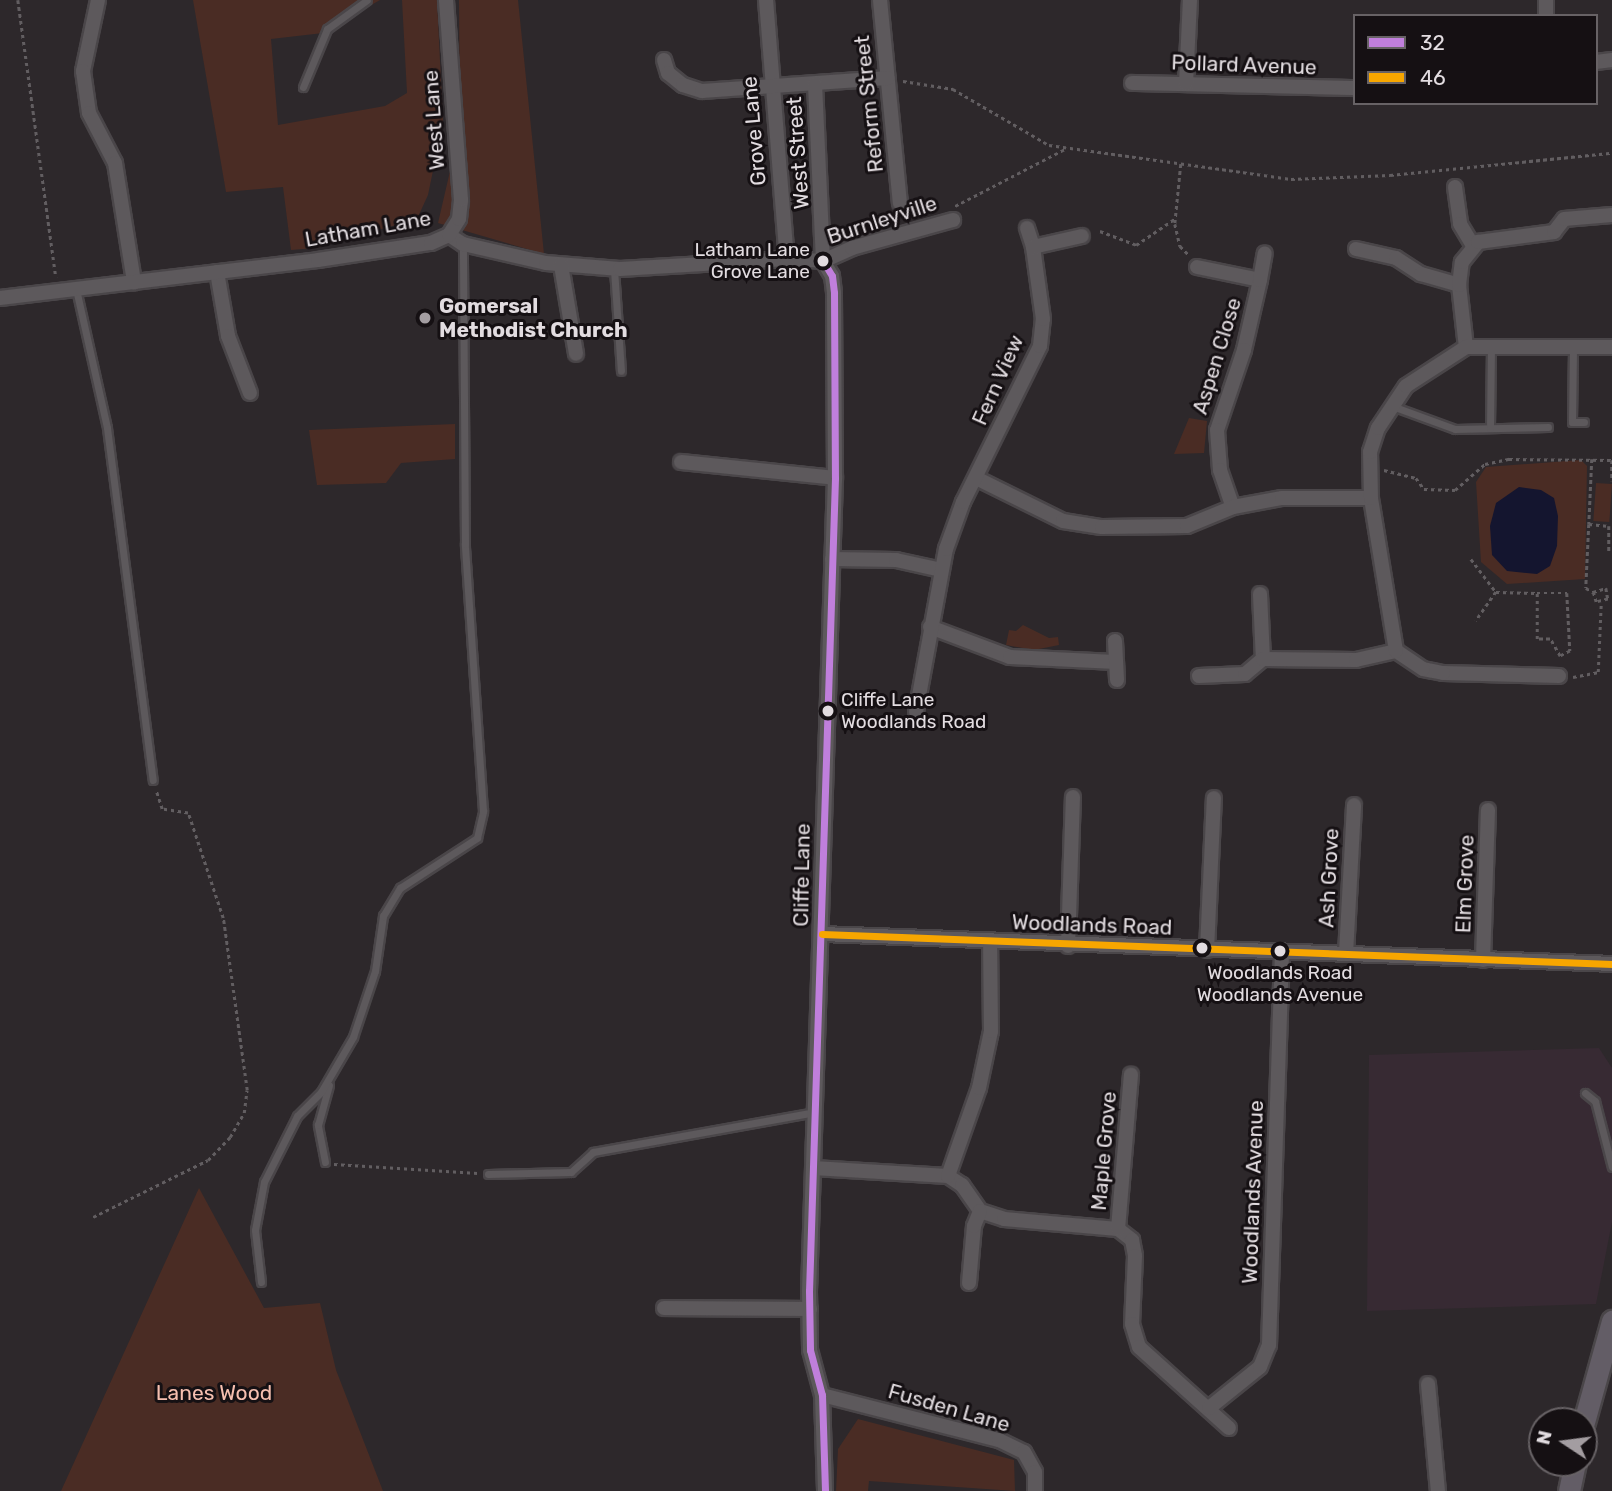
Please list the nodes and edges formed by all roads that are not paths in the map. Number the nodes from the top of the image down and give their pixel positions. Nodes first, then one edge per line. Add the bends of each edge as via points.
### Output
1 (98, 0) edge
2 (367, 0) edge
3 (446, 0) edge
4 (765, 0) edge
5 (880, 0) edge
6 (1190, 0) edge
7 (664, 60) dead end
8 (888, 78) junction
9 (1132, 83) dead end
10 (815, 84) junction
11 (1186, 84) junction
12 (771, 85) junction
13 (303, 87) dead end
14 (1353, 88) edge
15 (1455, 187) dead end
16 (900, 203) dead end
17 (1612, 215) edge
18 (953, 220) road end
19 (1027, 228) dead end
20 (449, 234) junction
21 (1082, 236) dead end
22 (463, 244) junction
23 (1473, 246) junction
24 (1033, 247) junction
25 (1356, 249) dead end
26 (1265, 253) dead end
27 (787, 259) junction
28 (823, 261) junction
29 (1198, 262) road end
30 (561, 265) junction
31 (614, 268) junction
32 (217, 272) junction
33 (1260, 281) junction
34 (134, 282) junction
35 (1459, 285) junction
36 (76, 289) junction
37 (0, 298) edge
38 (1491, 345) junction
39 (1466, 347) junction
40 (1612, 347) edge
41 (1573, 349) junction
42 (576, 354) dead end
43 (621, 372) dead end
44 (250, 393) dead end
45 (1392, 406) junction
46 (1584, 422) dead end
47 (1490, 428) junction
48 (1548, 428) dead end
49 (681, 462) dead end
50 (835, 478) junction
51 (976, 478) junction
52 (1371, 498) junction
53 (1233, 507) junction
54 (832, 559) junction
55 (941, 570) junction
56 (1260, 594) dead end
57 (930, 627) junction
58 (1115, 641) dead end
59 (1396, 651) junction
60 (1263, 659) junction
61 (1116, 662) junction
62 (1199, 676) dead end
63 (1559, 676) road end
64 (1117, 680) dead end
65 (916, 712) dead end
66 (153, 780) road end
67 (1073, 797) dead end
68 (1214, 798) dead end
69 (1354, 805) dead end
70 (1488, 810) dead end
71 (821, 934) junction
72 (990, 942) junction
73 (1068, 946) junction
74 (1207, 950) junction
75 (1282, 951) junction
76 (1346, 954) junction
77 (1483, 960) junction
78 (1612, 964) edge
79 (332, 1074) junction
80 (1131, 1075) dead end
81 (1585, 1093) dead end
82 (816, 1112) junction
83 (325, 1162) road end
84 (1612, 1167) edge
85 (813, 1168) junction
86 (488, 1174) road end
87 (948, 1176) junction
88 (981, 1211) junction
89 (1118, 1229) junction
90 (261, 1282) dead end
91 (969, 1283) dead end
92 (664, 1308) dead end
93 (810, 1308) junction
94 (1612, 1321) edge
95 (1428, 1384) dead end
96 (822, 1395) junction
97 (1588, 1407) edge
98 (1209, 1408) junction
99 (1229, 1428) dead end
100 (825, 1491) edge
101 (1035, 1491) edge
102 (1438, 1491) edge

1 - 34 street via 83,71 89,113 115,163
2 - 13 lane via 327,29
3 - 20 street, West Lane via 461,200 459,219
4 - 12 street, Grove Lane
5 - 8 street, Reform Street
6 - 11 street
7 - 12 street via 668,73 683,85 702,90
8 - 10 street
8 - 16 street, Reform Street
9 - 11 street, Pollard Avenue
10 - 12 street
10 - 28 street, West Street
11 - 14 street, Pollard Avenue
12 - 27 street, Grove Lane
15 - 23 street via 1460,224
17 - 23 street via 1564,219 1554,232
18 - 28 street, Burnleyville via 852,248
19 - 24 street, Fern View
20 - 22 street, Latham Lane
20 - 32 street, Latham Lane via 421,244
21 - 24 street
22 - 30 street, Latham Lane
22 - 79 lane via 466,544 483,811 477,838 400,888 383,916 368,998
23 - 35 street via 1462,261
24 - 51 street, Fern View via 1043,306 1040,346
25 - 35 street via 1396,258 1421,274
26 - 33 street
27 - 28 street, Latham Lane
27 - 31 street, Latham Lane
28 - 50 street, Cliffe Lane via 832,276 834,293
29 - 33 street, Aspen Close
30 - 31 street, Latham Lane
30 - 42 street
31 - 43 lane
32 - 34 street, Latham Lane
32 - 44 street via 228,336
33 - 53 street, Aspen Close via 1217,430 1220,470
34 - 36 street, Latham Lane
35 - 39 street
36 - 37 street, Latham Lane
36 - 66 lane via 107,428
38 - 39 street
38 - 41 street
38 - 47 lane
39 - 45 street via 1429,367 1406,386
40 - 41 street
41 - 46 lane via 1572,422
45 - 47 lane via 1455,429
45 - 52 street via 1378,428 1370,467
47 - 48 lane
49 - 50 street
50 - 54 street, Cliffe Lane
51 - 53 street via 1040,511 1085,526 1188,526
51 - 55 street, Fern View via 962,502
52 - 53 street via 1282,498
52 - 59 street
54 - 55 street via 896,560
54 - 71 street, Cliffe Lane
55 - 57 street, Fern View
56 - 60 street
57 - 61 street via 1010,657
57 - 65 street, Fern View
58 - 61 street
59 - 60 street via 1356,660
59 - 63 street via 1423,669 1443,673
60 - 62 street via 1245,674
61 - 64 street
67 - 73 street
68 - 74 street
69 - 76 street, Ash Grove
70 - 77 street, Elm Grove
71 - 72 street, Woodlands Road
71 - 82 street, Cliffe Lane
72 - 73 street, Woodlands Road
72 - 87 street via 991,1031 979,1088
73 - 74 street, Woodlands Road
74 - 75 street, Woodlands Road
75 - 76 street, Woodlands Road
75 - 98 street, Woodlands Avenue via 1269,1345 1260,1367
76 - 77 street, Woodlands Road
77 - 78 street, Woodlands Road
79 - 83 lane via 318,1125
79 - 90 lane via 297,1116 264,1182 256,1230
80 - 89 street, Maple Grove
81 - 84 lane via 1595,1101
82 - 85 street, Cliffe Lane
82 - 86 lane via 593,1153 571,1172
85 - 87 street
85 - 93 street, Cliffe Lane
87 - 88 street via 962,1185
88 - 89 street via 1004,1219
88 - 91 street via 974,1226
89 - 98 street via 1132,1240 1135,1256 1132,1324 1139,1347
92 - 93 street
93 - 96 street, Cliffe Lane via 810,1350
94 - 97 main road
95 - 102 street
96 - 100 street, Cliffe Lane
96 - 101 street, Fusden Lane via 999,1440 1024,1452 1035,1472
98 - 99 street

